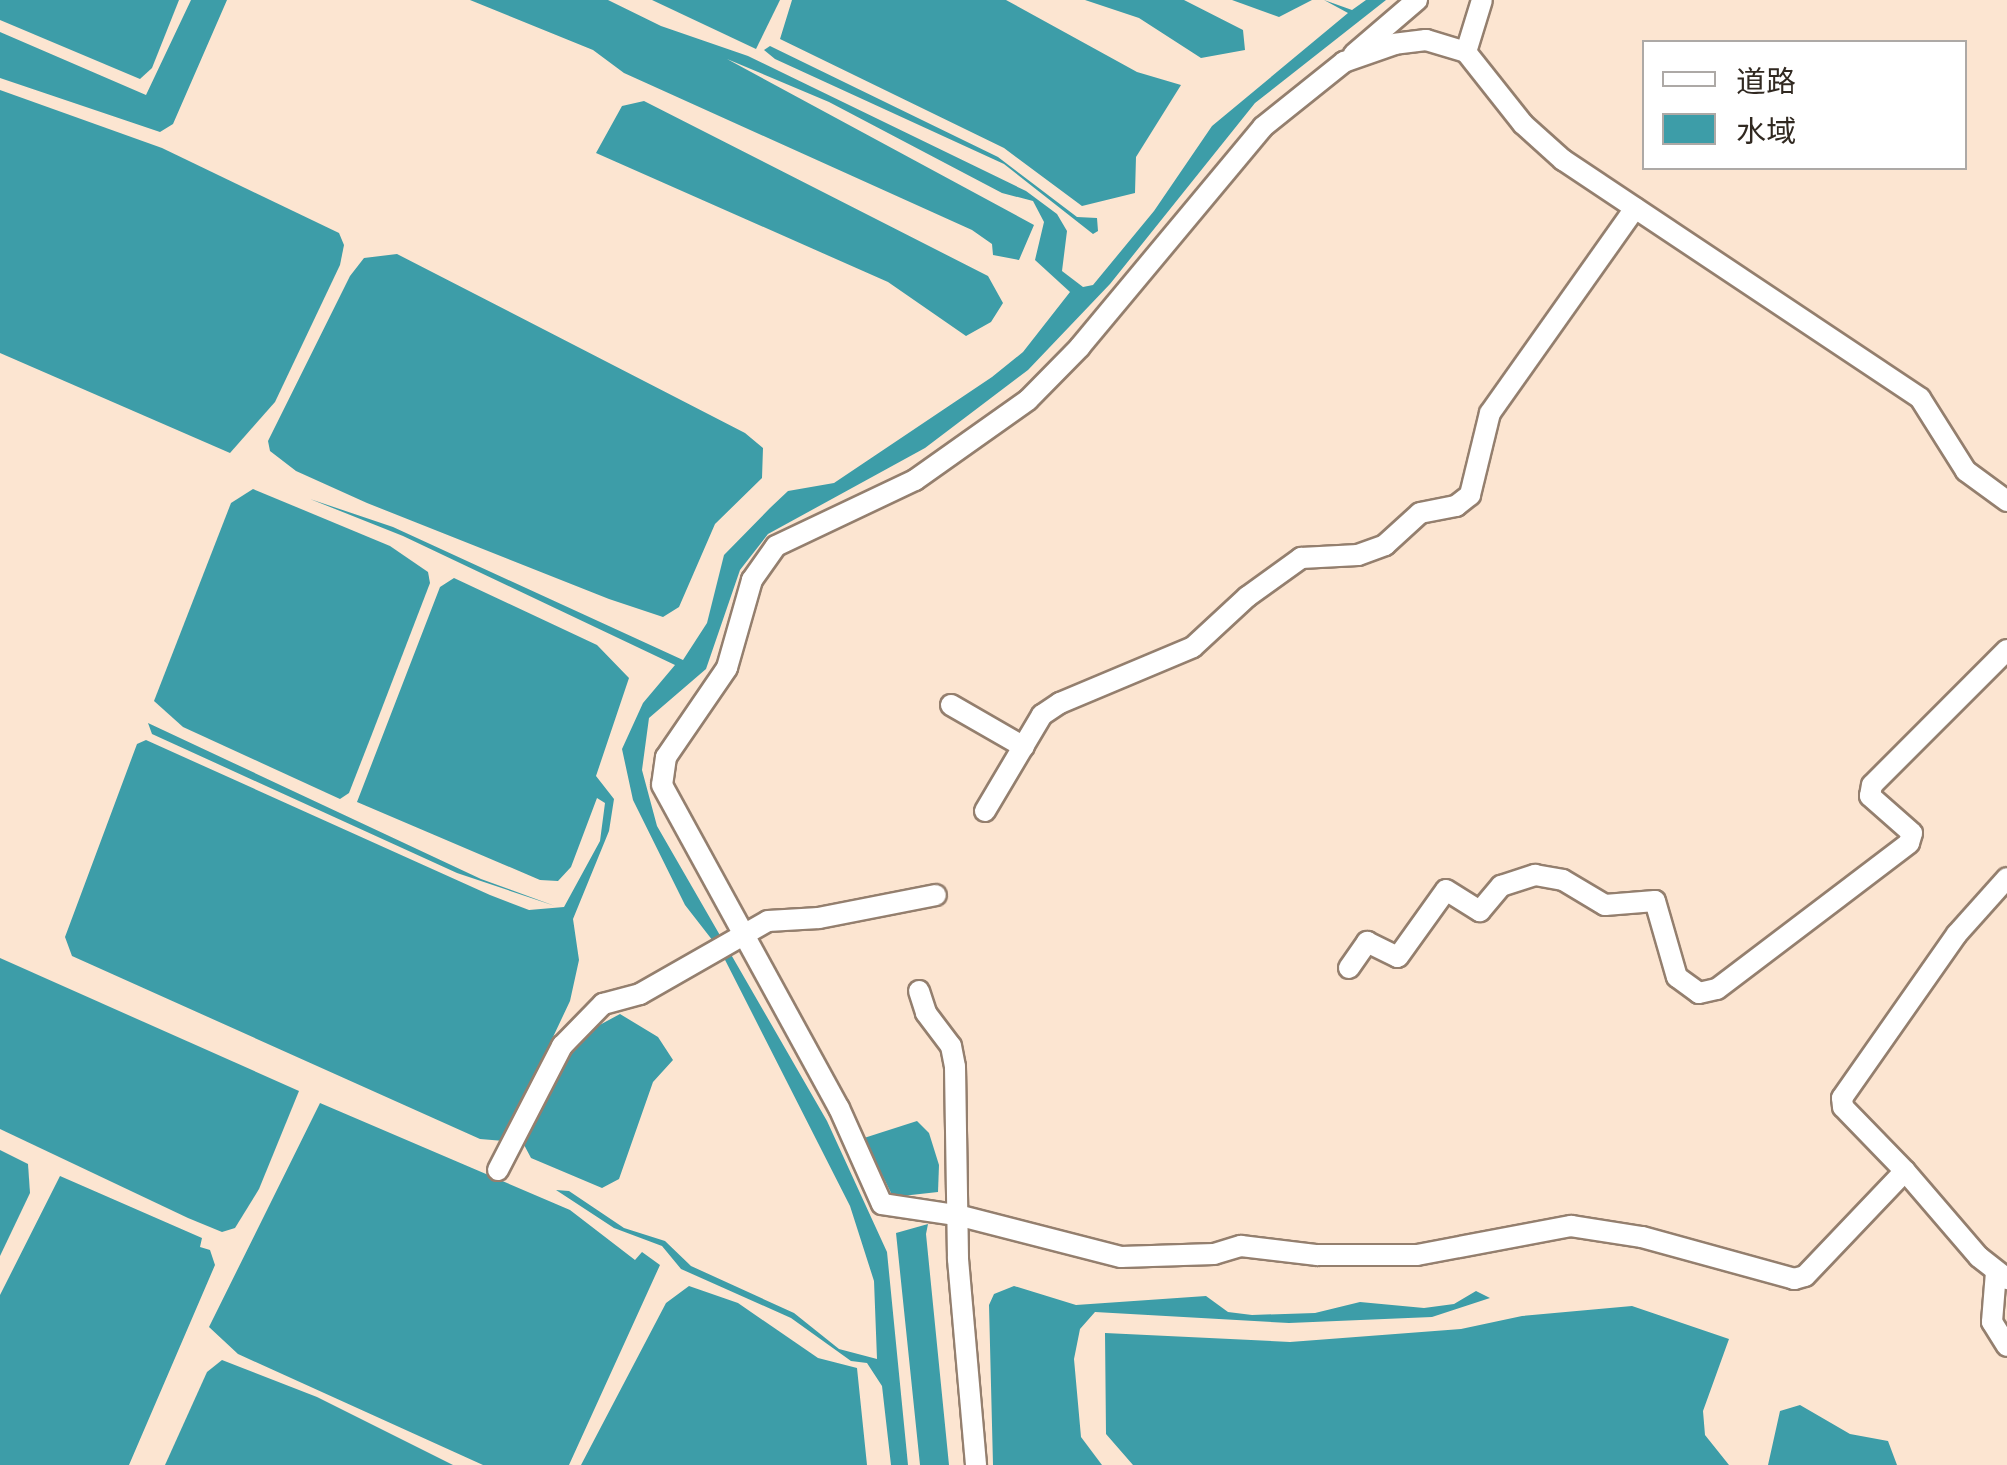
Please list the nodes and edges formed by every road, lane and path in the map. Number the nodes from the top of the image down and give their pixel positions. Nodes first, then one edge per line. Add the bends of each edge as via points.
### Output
1 (1417, 0) edge
2 (1482, 0) edge
3 (1466, 52) junction
4 (1344, 62) junction
5 (1635, 208) junction
6 (2007, 502) edge
7 (2007, 650) edge
8 (952, 705) dead end
9 (1024, 747) junction
10 (985, 811) dead end
11 (2007, 878) edge
12 (936, 895) dead end
13 (736, 935) junction
14 (1349, 968) dead end
15 (919, 992) dead end
16 (498, 1170) dead end
17 (1905, 1172) junction
18 (961, 1216) junction
19 (2002, 1276) edge
20 (2007, 1346) edge
21 (976, 1465) edge

1 - 4 street
2 - 3 street
3 - 4 street via 1426,40
3 - 5 street via 1536,136
4 - 13 street via 1263,127 1080,348 1028,400 915,480 792,536 764,561 727,668 662,772 666,801
5 - 6 street via 1920,398 1966,470
5 - 9 street via 1490,412 1470,495 1456,506 1420,513 1385,546 1358,555 1301,558 1247,596 1193,648 1042,715
7 - 14 street via 1872,785 1870,796 1912,832 1909,842 1717,989 1699,994 1676,977 1655,902 1605,905 1562,880 1535,875 1501,886 1480,910 1446,890 1398,956 1367,942
8 - 9 street
9 - 10 street
11 - 17 street via 1957,934 1842,1098 1842,1108
12 - 13 street via 768,921
13 - 16 street via 581,1020
13 - 18 street via 839,1108 874,1193 902,1211
15 - 18 street via 953,1057
17 - 18 street via 1814,1270 1794,1280 1599,1228 1571,1226 1416,1255 1318,1255 1241,1246 1199,1255 1121,1256
17 - 19 street
18 - 21 street via 958,1259
19 - 20 street via 1992,1322

